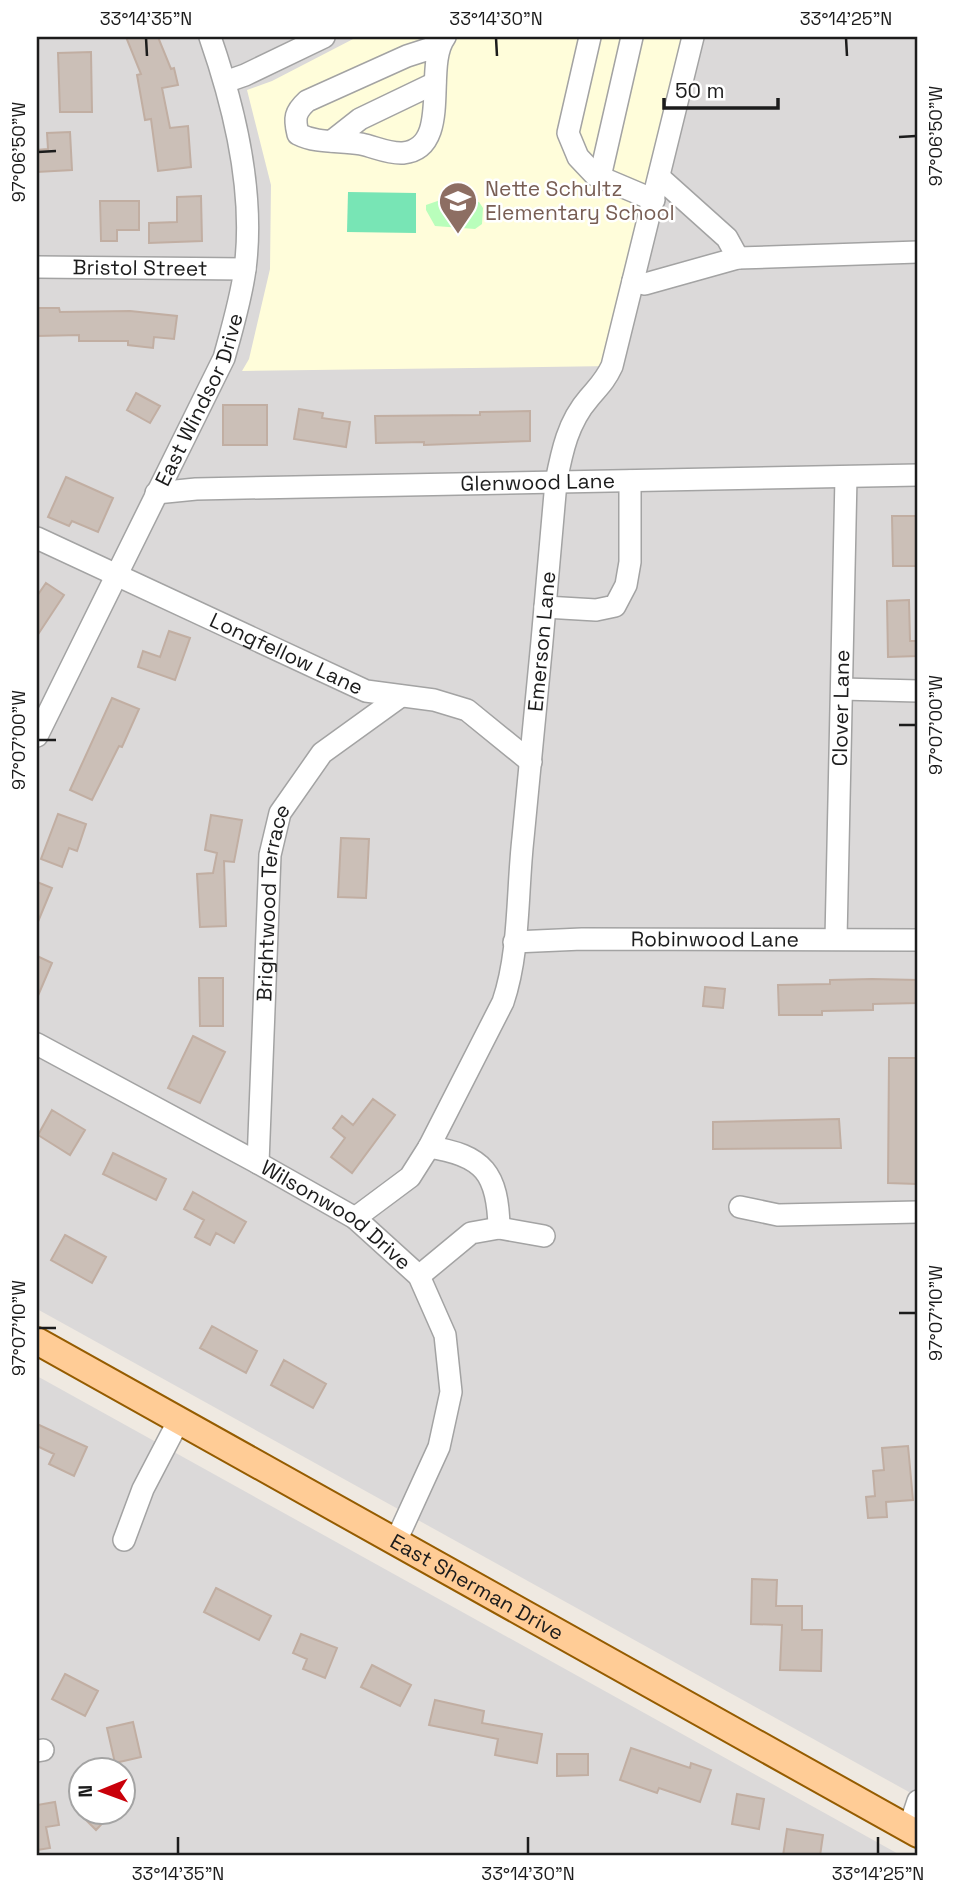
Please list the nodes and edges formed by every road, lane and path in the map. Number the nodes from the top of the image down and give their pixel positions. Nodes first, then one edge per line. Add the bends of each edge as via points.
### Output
1 (209, 37) edge
2 (324, 37) edge
3 (590, 37) edge
4 (632, 37) edge
5 (694, 37) edge
6 (442, 41) edge
7 (225, 82) junction
8 (435, 83) junction
9 (331, 141) junction
10 (600, 177) junction
11 (659, 177) junction
12 (654, 200) junction
13 (918, 252) edge
14 (738, 258) junction
15 (37, 267) edge
16 (245, 269) junction
17 (633, 281) junction
18 (918, 475) edge
19 (846, 477) junction
20 (629, 481) junction
21 (556, 482) junction
22 (156, 493) junction
23 (37, 538) edge
24 (117, 576) junction
25 (545, 607) junction
26 (842, 689) junction
27 (918, 691) edge
28 (401, 696) junction
29 (37, 736) edge
30 (531, 762) junction
31 (836, 939) junction
32 (918, 940) edge
33 (514, 942) junction
34 (37, 1044) edge
35 (429, 1147) junction
36 (258, 1163) junction
37 (740, 1207) dead end
38 (918, 1212) edge
39 (355, 1218) junction
40 (499, 1228) junction
41 (544, 1236) dead end
42 (419, 1276) junction
43 (37, 1341) edge
44 (179, 1420) junction
45 (124, 1540) dead end
46 (396, 1541) junction
47 (918, 1801) edge
48 (913, 1831) edge

1 - 7 street, East Windsor Drive
2 - 7 street
3 - 10 street via 568,133 578,157
4 - 10 street
5 - 11 street, Emerson Lane
6 - 8 street
6 - 9 street via 307,100 296,111 298,134 311,141
7 - 16 street, East Windsor Drive via 246,184
8 - 9 street via 360,119
8 - 9 street via 434,120 425,143 416,150 402,153
10 - 12 street
11 - 12 street, Emerson Lane
11 - 14 street via 727,239
12 - 17 street, Emerson Lane
13 - 14 street
14 - 17 street via 645,284
15 - 16 street, Bristol Street
16 - 22 street, East Windsor Drive via 224,358
17 - 21 street, Emerson Lane via 612,366 605,382 575,418 563,444
18 - 19 street, Glenwood Lane
19 - 20 street, Glenwood Lane
19 - 26 street, Clover Lane
20 - 21 street, Glenwood Lane
20 - 25 street via 630,562 626,585 615,606 596,610
21 - 22 street, Glenwood Lane
21 - 25 street, Emerson Lane
22 - 24 street, East Windsor Drive
23 - 24 street, Longfellow Lane
24 - 28 street, Longfellow Lane via 366,691
24 - 29 street, East Windsor Drive
25 - 30 street, Emerson Lane
26 - 27 street
26 - 31 street, Clover Lane
28 - 30 street, Longfellow Lane via 467,710
28 - 36 street, Brightwood Terrace via 321,753 280,813 270,855
30 - 33 street, Emerson Lane
31 - 32 street, Robinwood Lane
31 - 33 street, Robinwood Lane
33 - 35 street, Emerson Lane via 503,1002
34 - 36 street, Wilsonwood Drive
35 - 39 street, Emerson Lane via 410,1177
35 - 40 street via 455,1151 488,1173 498,1205
36 - 39 street, Wilsonwood Drive
37 - 38 street via 778,1215
39 - 42 street, Wilsonwood Drive
40 - 41 street
40 - 42 street via 471,1233
42 - 46 street, Wilsonwood Drive via 445,1335 451,1392 439,1447
43 - 44 main road, East Sherman Drive
44 - 45 street via 143,1489
44 - 46 main road, East Sherman Drive
46 - 48 main road, East Sherman Drive
47 - 48 street

